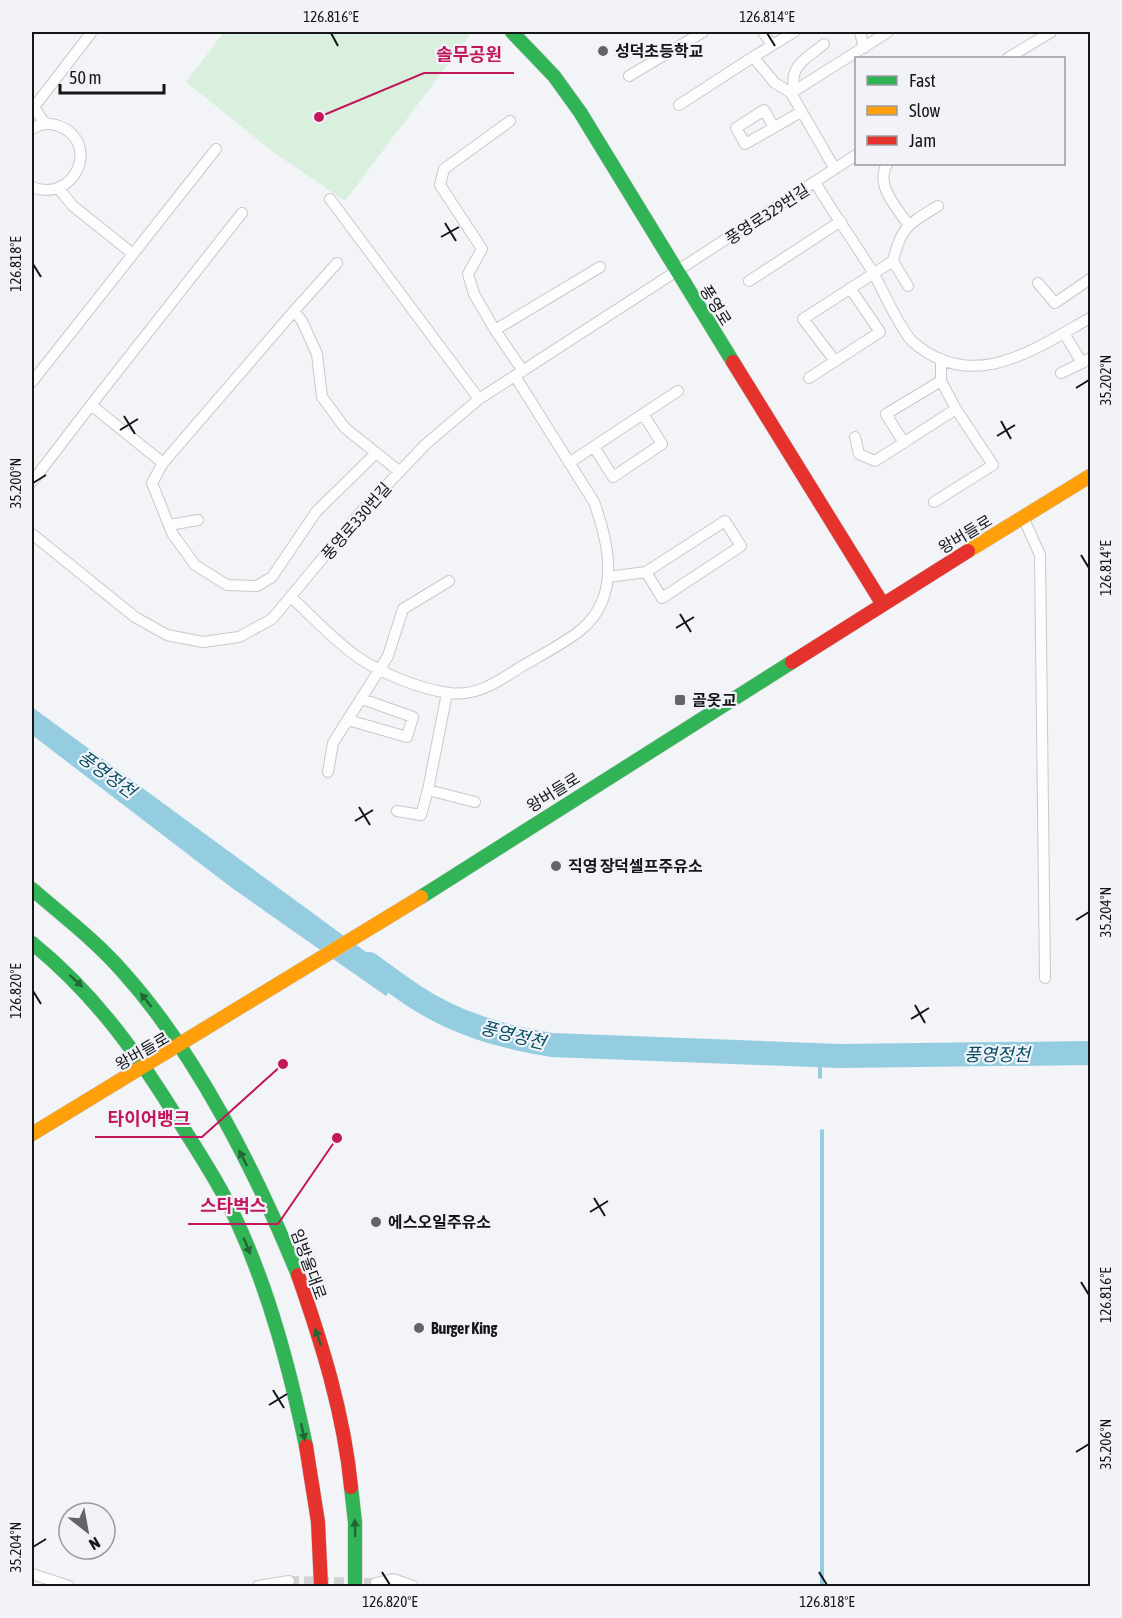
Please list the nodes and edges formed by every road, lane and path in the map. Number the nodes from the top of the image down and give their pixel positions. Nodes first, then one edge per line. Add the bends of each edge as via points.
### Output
1 (512, 32) edge
2 (704, 32) edge
3 (763, 32) edge
4 (794, 32) edge
5 (860, 32) edge
6 (888, 32) edge
7 (92, 33) edge
8 (1046, 33) edge
9 (824, 44) dead end
10 (772, 45) junction
11 (864, 48) junction
12 (753, 57) junction
13 (1010, 57) edge
14 (629, 76) dead end
15 (792, 92) junction
16 (679, 105) dead end
17 (801, 112) junction
18 (510, 121) dead end
19 (45, 124) junction
20 (774, 127) dead end
21 (32, 129) edge
22 (216, 149) dead end
23 (855, 156) edge
24 (886, 165) edge
25 (835, 169) junction
26 (815, 182) junction
27 (32, 187) edge
28 (59, 189) junction
29 (330, 199) dead end
30 (938, 206) dead end
31 (242, 213) dead end
32 (841, 221) junction
33 (908, 224) junction
34 (133, 254) junction
35 (893, 261) junction
36 (337, 263) dead end
37 (600, 267) dead end
38 (677, 272) junction
39 (873, 273) junction
40 (1090, 279) edge
41 (749, 281) dead end
42 (1038, 283) dead end
43 (908, 286) dead end
44 (850, 288) junction
45 (294, 311) junction
46 (1090, 318) edge
47 (495, 330) junction
48 (1064, 333) junction
49 (941, 359) junction
50 (1086, 360) edge
51 (835, 361) junction
52 (519, 373) junction
53 (1061, 373) dead end
54 (809, 378) dead end
55 (941, 381) junction
56 (32, 382) edge
57 (678, 391) dead end
58 (479, 399) junction
59 (91, 405) junction
60 (956, 409) junction
61 (643, 414) junction
62 (855, 437) dead end
63 (904, 443) junction
64 (594, 447) junction
65 (376, 453) junction
66 (569, 462) junction
67 (163, 463) junction
68 (400, 472) junction
69 (1090, 476) edge
70 (32, 482) edge
71 (934, 502) dead end
72 (1023, 517) junction
73 (198, 520) dead end
74 (169, 525) junction
75 (32, 534) edge
76 (646, 572) junction
77 (608, 577) junction
78 (449, 581) dead end
79 (291, 597) junction
80 (882, 603) junction
81 (381, 668) junction
82 (447, 693) junction
83 (362, 699) junction
84 (348, 720) junction
85 (328, 772) dead end
86 (428, 790) junction
87 (475, 802) dead end
88 (397, 811) dead end
89 (32, 889) edge
90 (32, 943) edge
91 (1045, 978) dead end
92 (181, 1047) junction
93 (146, 1067) junction
94 (32, 1134) edge
95 (32, 1574) edge
96 (289, 1581) dead end
97 (376, 1583) dead end
98 (69, 1587) edge
99 (258, 1587) edge
100 (321, 1587) edge
101 (355, 1587) edge
102 (413, 1587) edge

1 - 38 main road, 풍영로 via 554,76 580,112
2 - 14 street
3 - 10 street
4 - 10 street
5 - 11 street
6 - 11 street
7 - 19 street via 34,106
8 - 13 street
9 - 15 street via 796,68
10 - 12 street
11 - 15 street
12 - 15 street via 775,83
12 - 16 street
15 - 17 street
17 - 20 street
17 - 25 street
18 - 47 street via 444,169 440,185 482,249 468,274 474,294
19 - 21 street
19 - 28 street via 71,133 81,151 75,174
22 - 34 street
23 - 25 street, 풍영로329번길
24 - 33 street via 882,172 886,191
25 - 26 street, 풍영로329번길
26 - 32 street
26 - 38 street, 풍영로329번길
27 - 28 street
28 - 34 street via 73,206
29 - 58 street
30 - 33 street
31 - 59 street
32 - 39 street
32 - 41 street
33 - 35 street
34 - 56 street
35 - 39 street
35 - 43 street
36 - 45 street
37 - 47 street
38 - 52 street, 풍영로330번길
38 - 80 main road, 풍영로
39 - 44 street
39 - 49 street via 911,340
40 - 42 street via 1055,303
44 - 51 street via 880,332
44 - 51 street via 802,319
45 - 65 street via 317,354 322,397 345,428
45 - 67 street
46 - 48 street
47 - 52 street
48 - 49 street via 1003,363 958,365
48 - 50 street
49 - 55 street
50 - 53 street
51 - 54 street
52 - 58 street, 풍영로330번길
52 - 66 street
55 - 60 street
55 - 63 street via 886,414
57 - 61 street
58 - 68 street, 풍영로330번길
59 - 67 street
59 - 70 street
60 - 63 street
60 - 71 street via 993,465
61 - 64 street
61 - 64 street via 662,444 613,477
62 - 63 street via 859,454 875,461
64 - 66 street
65 - 68 street
65 - 74 street via 316,512 272,577 257,586 227,585 195,564
66 - 77 street via 594,501 608,554
67 - 74 street via 152,483
68 - 79 street, 풍영로330번길 via 361,512
69 - 72 main road, 왕버들로
72 - 80 main road, 왕버들로
72 - 91 street via 1041,555
73 - 74 street
75 - 79 street, 풍영로330번길 via 135,616 167,635 203,642 240,637 272,619
76 - 76 street via 725,521 741,546 662,598
76 - 77 street
77 - 82 street via 600,606 581,629 486,688 464,694
78 - 81 street via 403,609
79 - 81 street via 359,658
80 - 92 main road, 왕버들로
81 - 82 street
81 - 83 street
82 - 86 street
83 - 84 street
83 - 84 street via 413,717 407,737
84 - 85 street via 333,743
86 - 87 street
86 - 88 street via 421,815
92 -> 89 main road, 임방울대로 via 123,970
90 -> 93 main road via 94,997
92 - 93 main road, 왕버들로
101 -> 92 main road, 임방울대로 via 354,1510 345,1435 322,1346 274,1217
93 - 94 main road, 왕버들로
93 -> 100 main road via 237,1223 261,1281 310,1460 321,1534
95 - 98 street
96 - 99 street
97 - 102 street via 393,1579

